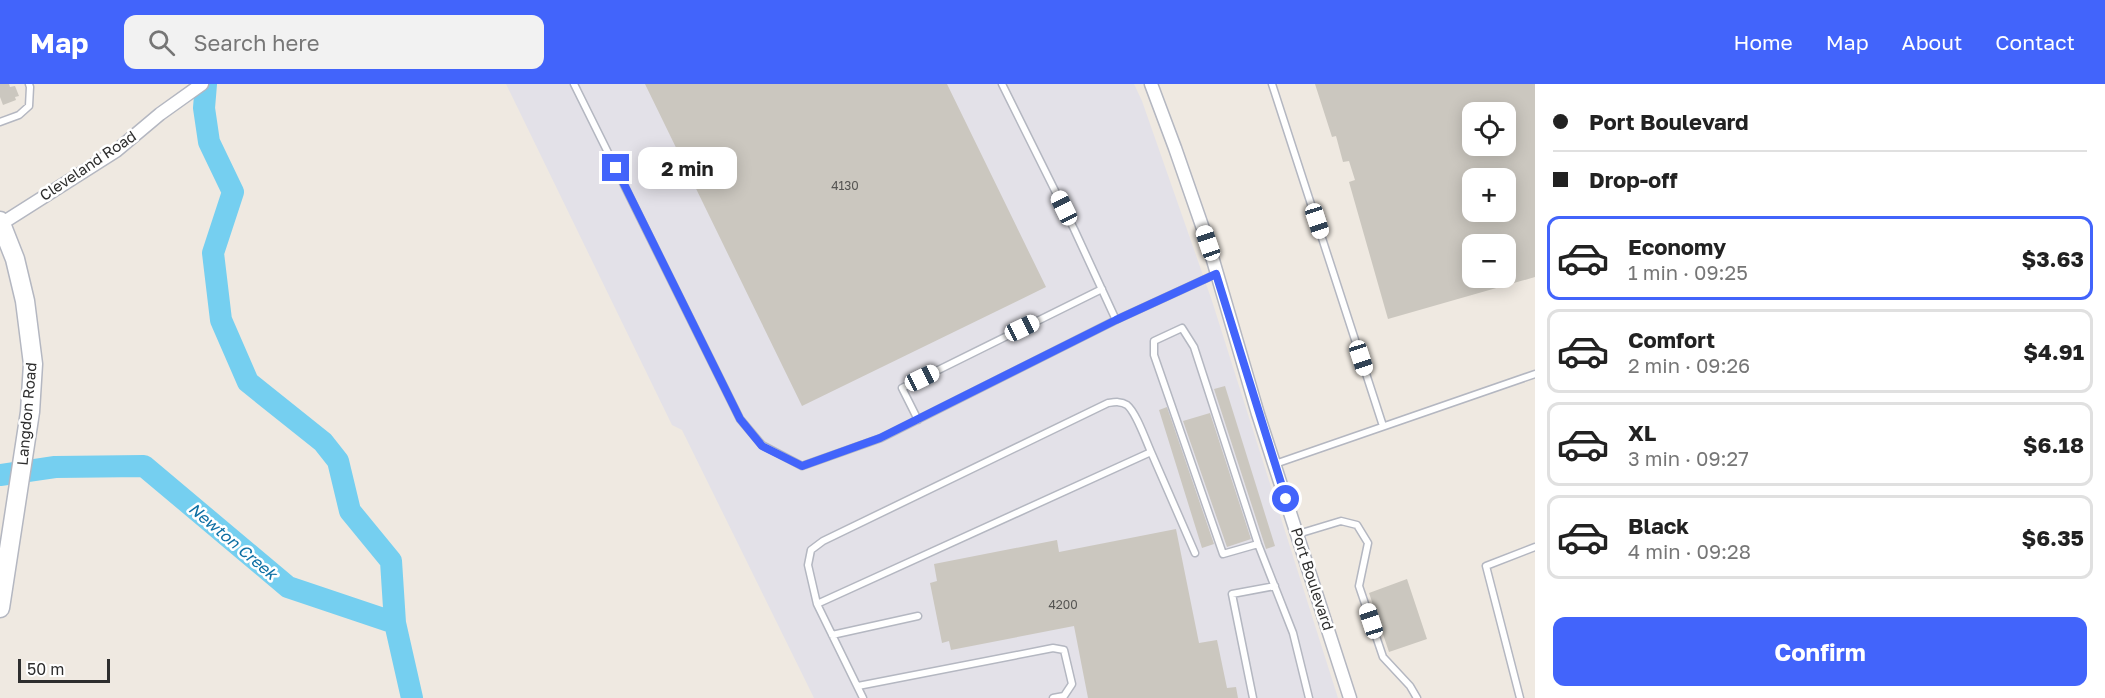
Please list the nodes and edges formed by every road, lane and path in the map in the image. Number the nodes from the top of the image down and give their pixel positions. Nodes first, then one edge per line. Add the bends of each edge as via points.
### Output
1 (29, 84) edge
2 (202, 84) edge
3 (574, 84) edge
4 (1002, 84) edge
5 (1151, 84) edge
6 (1272, 84) edge
7 (0, 122) edge
8 (1, 222) edge
9 (1216, 274) junction
10 (1102, 289) junction
11 (1116, 320) junction
12 (1535, 374) edge
13 (918, 420) junction
14 (1383, 426) junction
15 (1151, 453) junction
16 (1275, 464) junction
17 (1298, 534) junction
18 (1258, 544) junction
19 (1535, 548) edge
20 (1195, 553) dead end
21 (1275, 586) junction
22 (817, 604) junction
23 (0, 608) edge
24 (918, 616) dead end
25 (832, 634) junction
26 (858, 686) junction
27 (863, 698) edge
28 (1053, 698) edge
29 (1253, 698) edge
30 (1309, 698) edge
31 (1350, 698) edge
32 (1417, 698) edge
33 (1520, 698) edge

1 - 7 lane via 29,106 19,115
2 - 8 street, Cleveland Road via 116,151
3 - 13 lane via 740,419 762,446 802,466
4 - 10 lane
5 - 9 street, Port Boulevard
6 - 14 lane
8 - 23 street, Langdon Road via 25,301 33,373
9 - 11 lane
9 - 16 street, Port Boulevard
10 - 11 lane
10 - 13 lane via 902,388
11 - 13 lane
12 - 14 lane
14 - 16 lane
15 - 20 lane
15 - 22 lane
15 - 22 lane via 1126,405 1108,403 823,541 812,550 808,565
16 - 17 street, Port Boulevard
17 - 31 street, Port Boulevard
17 - 32 lane via 1341,521 1357,525 1368,543 1359,586 1383,657
18 - 18 lane via 1194,347 1182,328 1154,341 1154,355 1219,543 1223,554
18 - 21 lane
19 - 33 lane via 1486,566
21 - 29 lane via 1232,594
21 - 30 lane via 1293,633
22 - 25 lane
24 - 25 lane
25 - 26 lane
26 - 27 lane
26 - 28 lane via 1053,648 1065,650 1072,684 1064,696

